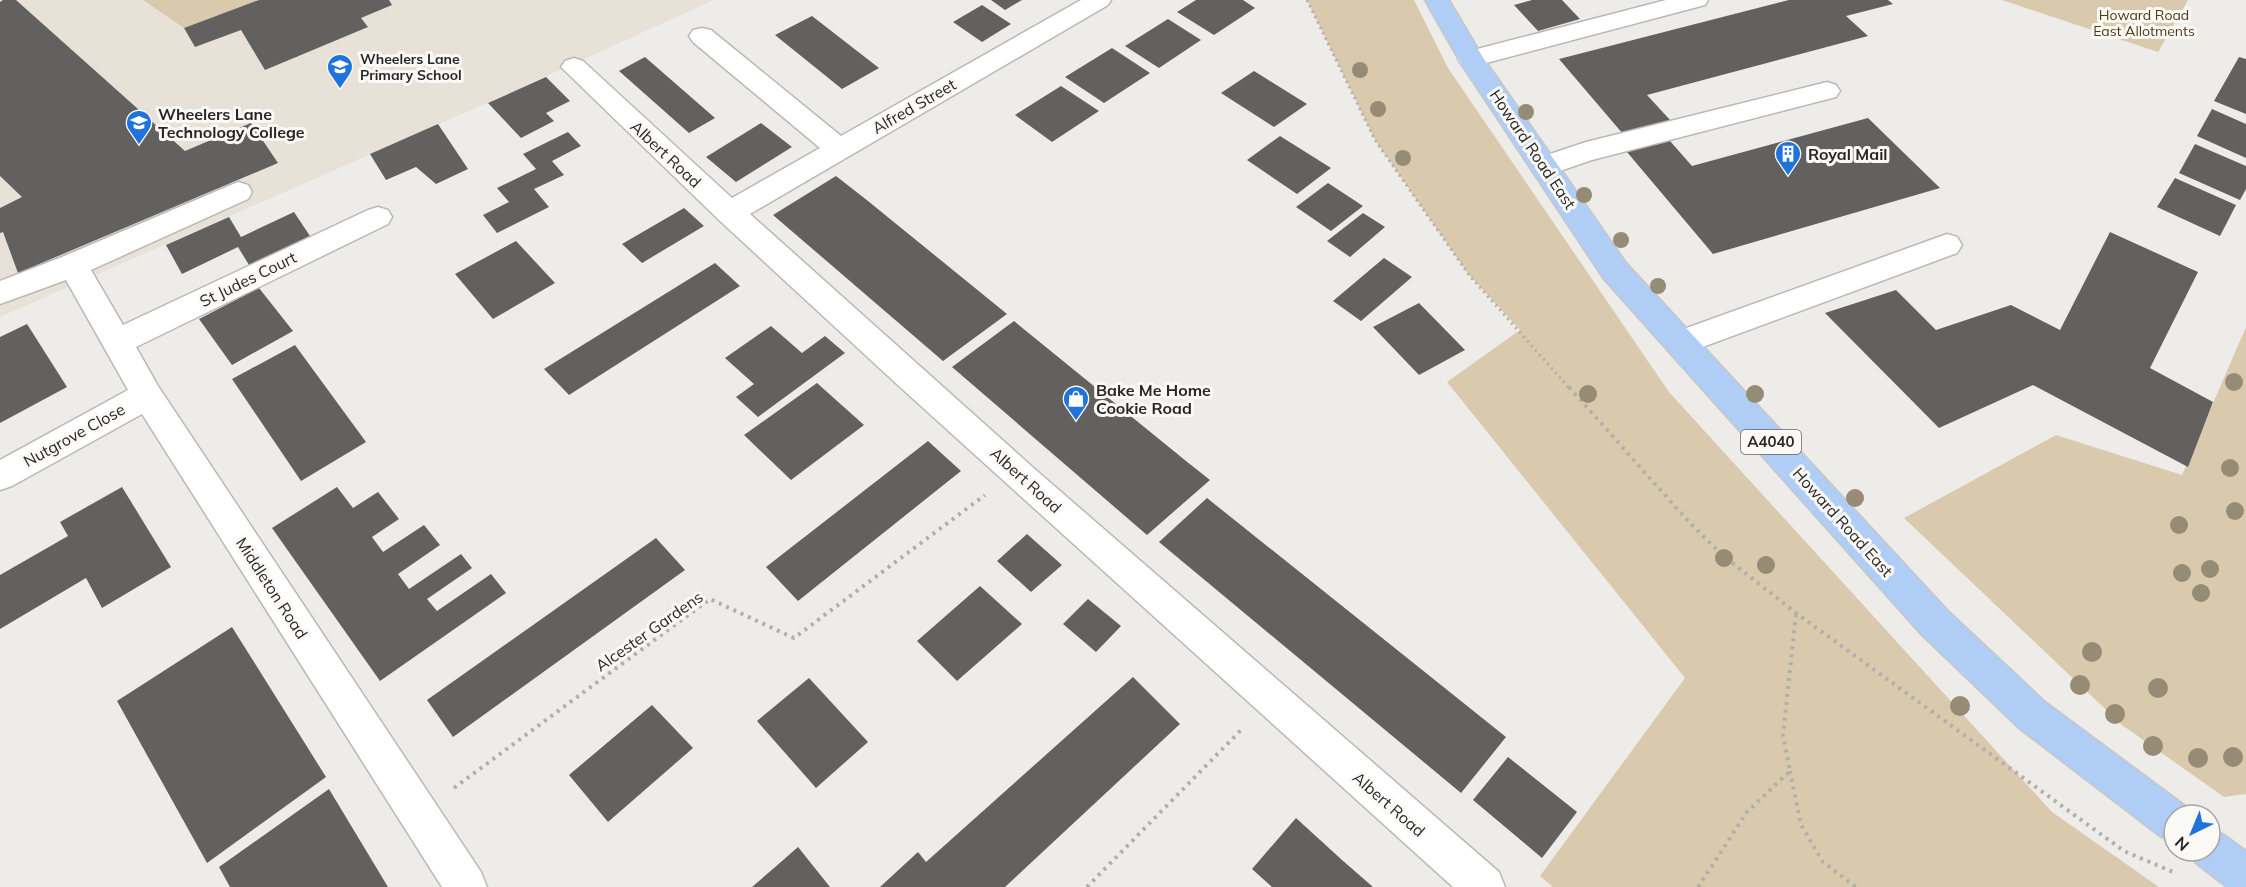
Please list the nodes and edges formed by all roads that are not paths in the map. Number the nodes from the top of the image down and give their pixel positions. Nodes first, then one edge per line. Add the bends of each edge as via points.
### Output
1 (1099, 0) edge
2 (1437, 0) edge
3 (1696, 0) edge
4 (702, 36) dead end
5 (1471, 59) junction
6 (574, 67) dead end
7 (1827, 91) dead end
8 (839, 149) junction
9 (1545, 166) junction
10 (238, 192) dead end
11 (729, 213) junction
12 (378, 217) dead end
13 (1947, 245) dead end
14 (79, 275) junction
15 (0, 293) edge
16 (119, 341) junction
17 (1681, 343) junction
18 (147, 394) junction
19 (0, 476) edge
20 (2162, 813) edge
21 (2222, 858) edge
22 (2246, 876) edge
23 (466, 887) edge
24 (1484, 887) edge

1 - 8 street, Alfred Street
2 - 5 main road, Howard Road East / A4040
3 - 5 street
4 - 8 street
5 - 9 main road, Howard Road East / A4040
6 - 11 street, Albert Road
7 - 9 street
8 - 11 street, Alfred Street
9 - 17 main road, Howard Road East / A4040 via 1616,271
10 - 14 street
11 - 24 street, Albert Road
12 - 16 street, St Judes Court
13 - 17 street
14 - 15 street
14 - 16 street, Middleton Road
16 - 18 street, Middleton Road
17 - 20 main road, Howard Road East / A4040 via 1935,623 2032,715
18 - 19 street, Nutgrove Close
18 - 23 street, Middleton Road
21 - 22 main road

